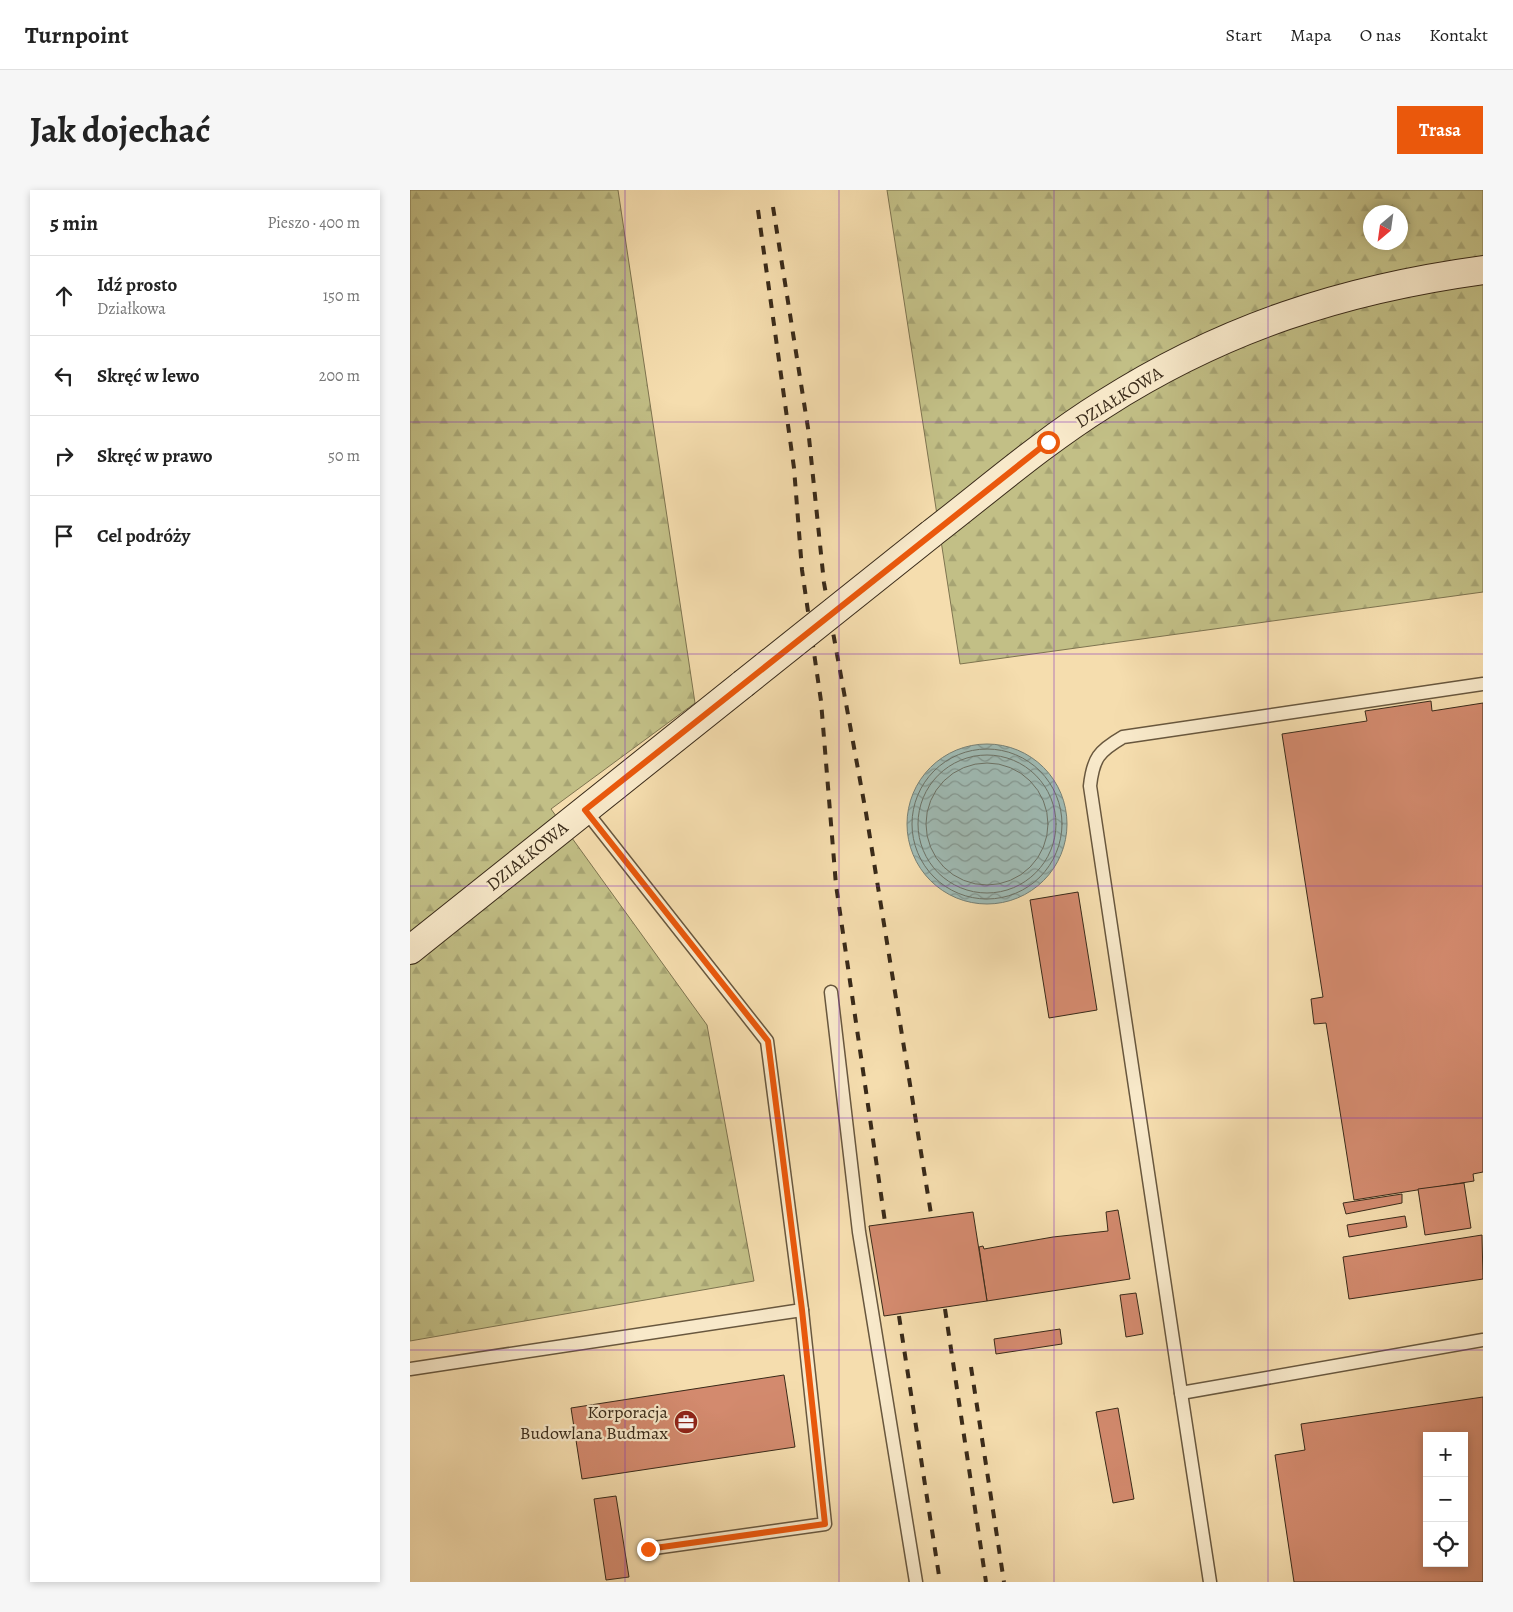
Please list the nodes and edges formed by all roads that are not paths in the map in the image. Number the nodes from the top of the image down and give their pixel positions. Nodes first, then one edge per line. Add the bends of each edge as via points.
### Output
1 (1483, 270) edge
2 (1483, 684) edge
3 (585, 810) junction
4 (410, 950) edge
5 (831, 992) dead end
6 (802, 1310) junction
7 (1483, 1340) edge
8 (410, 1369) edge
9 (1181, 1393) junction
10 (648, 1549) dead end
11 (916, 1582) edge
12 (1210, 1582) edge

1 - 3 street, DZIAŁKOWA, bridge via 1340,297 1231,335 1103,404 1048,442
2 - 9 lane via 1123,737 1104,748 1092,766 1090,786
3 - 4 street, DZIAŁKOWA
3 - 6 lane via 768,1041
5 - 11 lane via 859,1232
6 - 8 lane
6 - 10 lane via 825,1524
7 - 9 lane
9 - 12 lane

